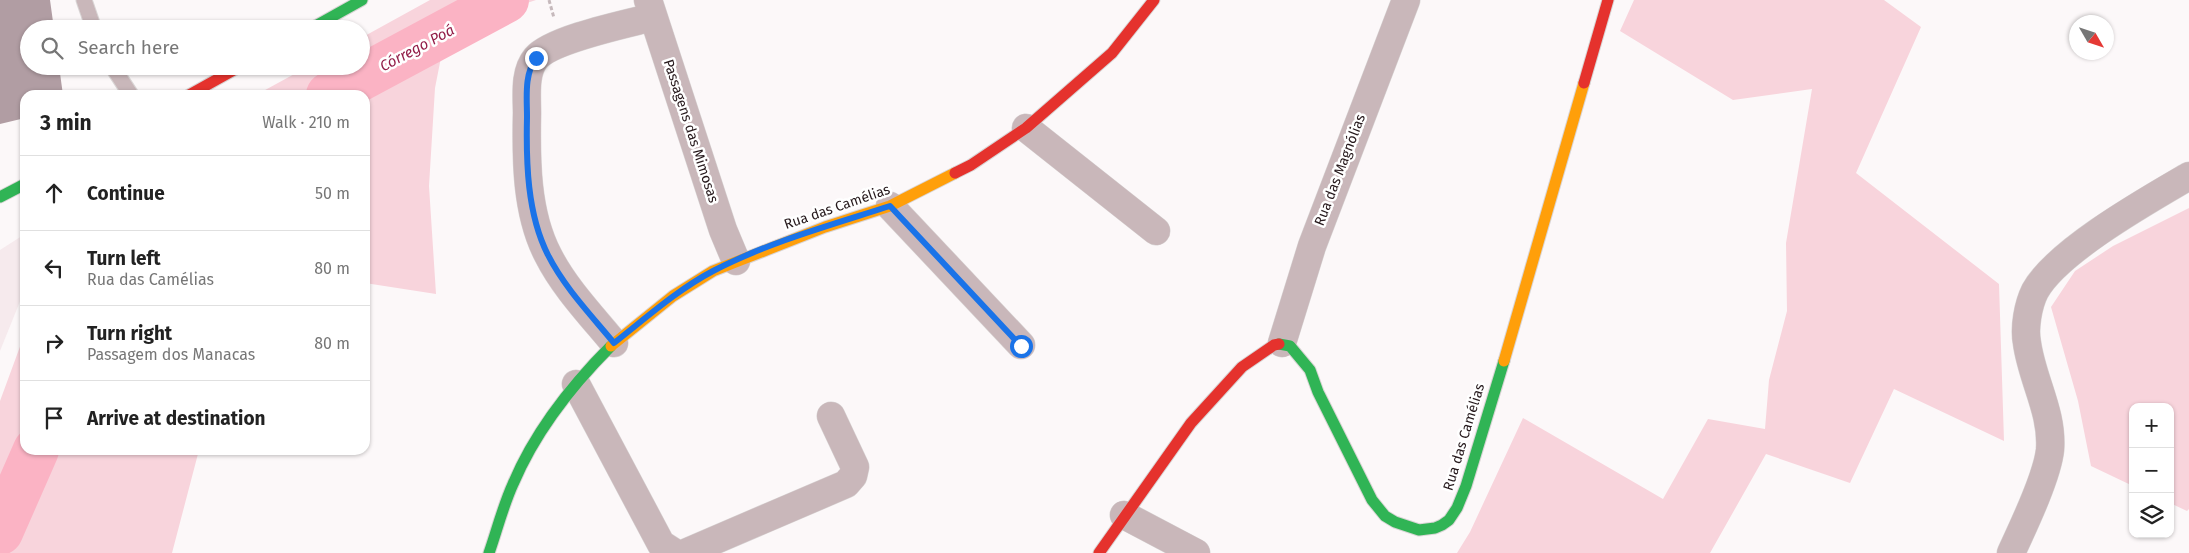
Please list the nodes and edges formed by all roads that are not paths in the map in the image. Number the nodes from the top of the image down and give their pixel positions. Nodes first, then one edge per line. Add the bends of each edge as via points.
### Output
1 (84, 0) edge
2 (362, 0) edge
3 (1154, 0) edge
4 (1406, 0) edge
5 (1608, 0) edge
6 (650, 8) edge
7 (91, 20) edge
8 (326, 20) edge
9 (118, 75) edge
10 (225, 75) edge
11 (128, 90) edge
12 (197, 90) edge
13 (1026, 128) junction
14 (2189, 176) edge
15 (20, 187) edge
16 (0, 197) edge
17 (890, 206) junction
18 (1156, 230) dead end
19 (736, 261) junction
20 (614, 343) junction
21 (1282, 344) junction
22 (1021, 346) dead end
23 (576, 384) junction
24 (831, 416) dead end
25 (1124, 515) junction
26 (489, 553) edge
27 (675, 553) edge
28 (684, 553) edge
29 (1099, 553) edge
30 (1196, 553) edge
31 (2011, 553) edge

1 - 7 lane
2 - 8 street
3 - 13 street, Rua das Camélias via 1112,53
4 - 21 street, Rua das Magnólias via 1312,246
5 - 21 street, Rua das Camélias via 1466,486 1449,520 1428,530 1416,529 1401,526 1379,509 1367,491 1310,370 1290,346
6 - 19 street, Passagens das Mimosas
6 - 20 street via 542,52 530,66 528,78 529,187 537,225 559,274
9 - 11 lane
10 - 12 street
13 - 17 street, Rua das Camélias via 971,165
13 - 18 street
14 - 31 street via 2095,234 2061,262 2035,291 2030,303 2026,342 2044,398 2050,452
15 - 16 street
17 - 19 street, Rua das Camélias via 825,226
17 - 22 street
19 - 20 street, Rua das Camélias via 673,296
20 - 23 street, Rua das Camélias
21 - 25 street via 1242,367 1191,423
23 - 26 street, Rua das Camélias via 542,429 513,483
23 - 27 street via 661,544
24 - 28 street via 855,467 846,484
25 - 29 street
25 - 30 street

